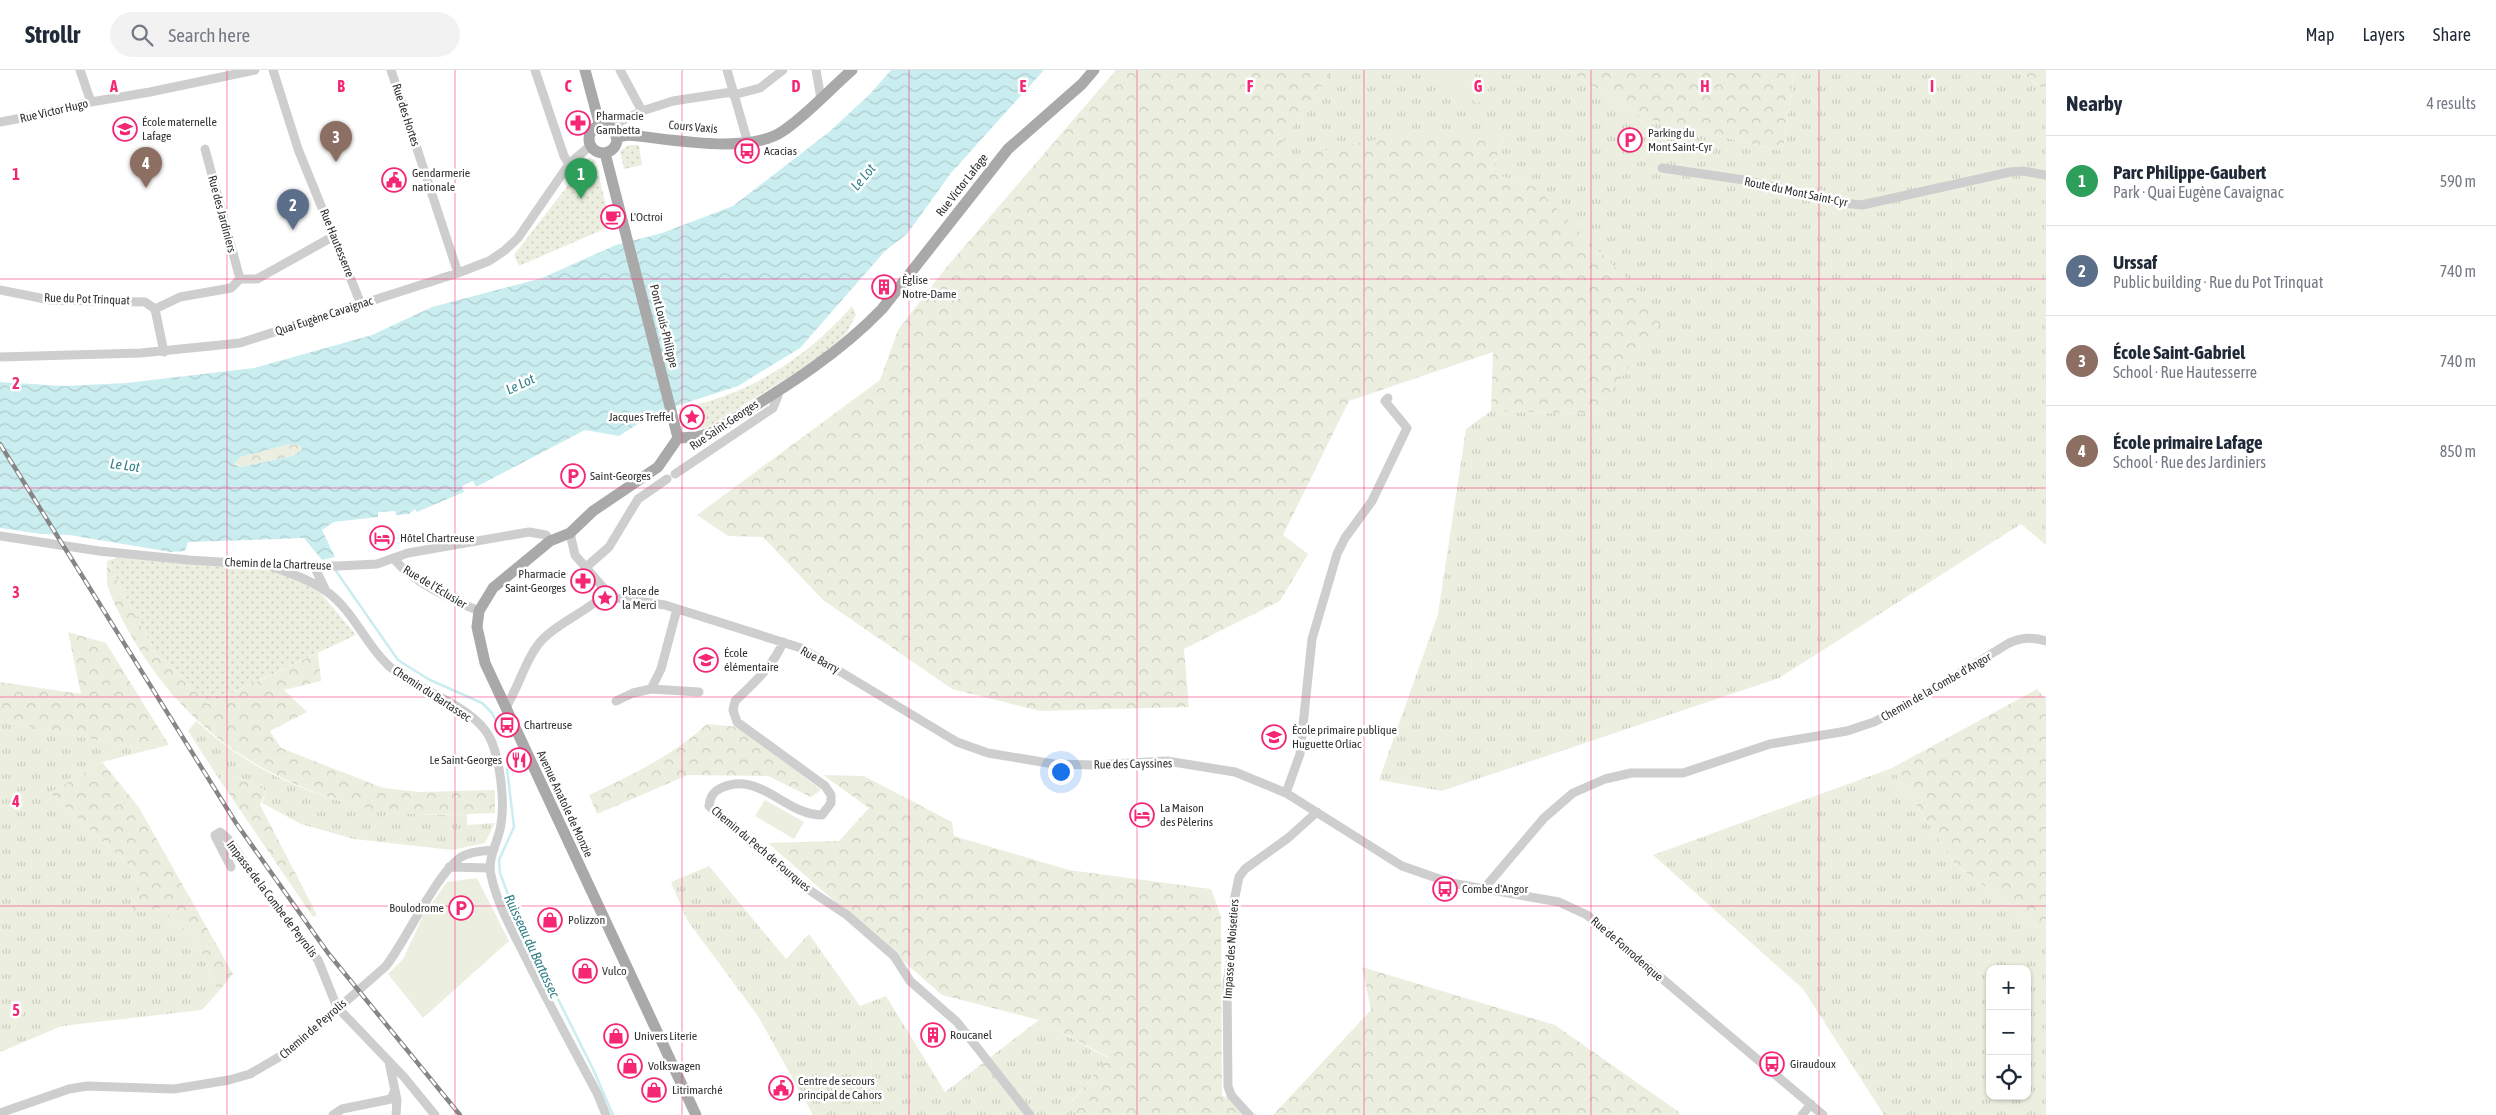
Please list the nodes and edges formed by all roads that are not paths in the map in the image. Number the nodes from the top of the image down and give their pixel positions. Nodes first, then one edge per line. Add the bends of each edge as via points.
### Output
1 (80, 70) edge
2 (255, 70) edge
3 (273, 70) edge
4 (391, 70) edge
5 (534, 70) edge
6 (585, 70) edge
7 (620, 70) edge
8 (727, 70) edge
9 (783, 70) edge
10 (816, 70) edge
11 (852, 70) edge
12 (1094, 70) edge
13 (733, 93) junction
14 (821, 99) junction
15 (91, 102) junction
16 (642, 111) junction
17 (0, 122) edge
18 (604, 126) junction
19 (616, 137) junction
20 (748, 143) junction
21 (590, 146) junction
22 (205, 149) dead end
23 (605, 153) junction
24 (569, 164) junction
25 (1662, 168) dead end
26 (2046, 175) edge
27 (334, 236) junction
28 (458, 273) junction
29 (240, 279) junction
30 (0, 290) edge
31 (361, 304) junction
32 (155, 309) junction
33 (863, 329) joint
34 (164, 352) junction
35 (0, 357) edge
36 (776, 391) junction
37 (1388, 398) dead end
38 (678, 438) junction
39 (570, 533) junction
40 (0, 536) edge
41 (550, 541) junction
42 (393, 558) junction
43 (268, 565) junction
44 (318, 566) junction
45 (585, 568) junction
46 (309, 581) junction
47 (326, 591) junction
48 (606, 592) junction
49 (677, 609) junction
50 (479, 611) junction
51 (2046, 641) edge
52 (783, 642) junction
53 (651, 689) junction
54 (699, 692) dead end
55 (616, 701) dead end
56 (506, 707) junction
57 (917, 719) joint
58 (1286, 793) junction
59 (1317, 812) junction
60 (493, 850) junction
61 (449, 867) junction
62 (231, 868) dead end
63 (490, 868) junction
64 (1486, 889) junction
65 (337, 1007) junction
66 (389, 1062) junction
67 (395, 1090) junction
68 (1811, 1104) junction
69 (0, 1112) edge
70 (333, 1115) edge
71 (396, 1115) edge
72 (435, 1115) edge
73 (606, 1115) edge
74 (696, 1115) edge
75 (1030, 1115) edge
76 (1249, 1115) edge
77 (1802, 1115) edge
78 (1823, 1115) edge

1 - 15 street
2 - 15 street, Rue Victor Hugo
3 - 27 street, Rue Hautesserre via 298,149
4 - 28 street, Rue des Hortes
5 - 24 street
6 - 18 main road
7 - 16 street
8 - 13 street
9 - 13 street via 760,88
10 - 14 street
11 - 14 main road, Cours Vaxis
12 - 33 main road, Rue Victor Lafage via 1008,150
13 - 16 street via 673,101
13 - 20 street
14 - 20 main road, Cours Vaxis via 782,132
15 - 17 street, Rue Victor Hugo
16 - 18 street
18 - 19 main road
18 - 21 main road via 590,134
19 - 20 main road, Cours Vaxis via 629,135 721,144
19 - 23 main road via 613,149
21 - 23 main road
21 - 24 street, Quai Eugène Cavaignac
22 - 29 street, Rue des Jardiniers
23 - 38 main road, Pont Louis-Philippe
24 - 28 street, Quai Eugène Cavaignac via 518,238 489,261
25 - 26 street, Route du Mont Saint-Cyr via 1744,180 1862,205 2010,172
27 - 29 street via 257,279
27 - 31 street, Rue Hautesserre
28 - 31 street, Quai Eugène Cavaignac
29 - 32 street via 231,288 180,296
30 - 32 street, Rue du Pot Trinquat via 50,300 145,302
31 - 34 street, Quai Eugène Cavaignac via 240,343
32 - 34 street
33 - 36 main road, Rue Saint-Georges via 832,356
34 - 35 street, Quai Eugène Cavaignac
36 - 38 main road, Rue Saint-Georges via 713,432
36 - 45 street, Rue Saint-Georges via 778,396 773,408 638,499 609,547
37 - 58 street via 1385,401 1407,428 1372,502 1337,554 1312,639 1300,754
38 - 39 main road via 658,467 593,511
39 - 41 main road
39 - 45 street via 575,555
40 - 43 street, Chemin de la Chartreuse via 99,551
41 - 42 street, Chemin de la Chartreuse via 546,535 529,532
41 - 50 main road via 493,588
42 - 44 street, Chemin de la Chartreuse via 377,564
42 - 50 street, Rue de l’Éclusier via 403,570
43 - 44 street, Chemin de la Chartreuse
43 - 46 street, Chemin du Bartassec
44 - 46 street via 309,571
44 - 47 street, Chemin du Bartassec
45 - 48 street
46 - 47 street, Chemin du Bartassec
47 - 60 street, Chemin du Bartassec via 344,606 388,666 458,708 490,738 498,764 502,822
48 - 49 street, Rue Barry via 616,598
48 - 56 street via 542,639
49 - 52 street, Rue Barry
49 - 53 street via 661,669
50 - 56 main road, Avenue Anatole de Monzie via 478,627 485,663
51 - 64 street, Chemin de la Combe d'Angor via 2023,637 1916,700 1874,722 1848,731 1770,744 1683,773 1622,775 1604,779 1573,793 1544,818
52 - 57 street, Rue Barry via 823,660
52 - 75 street, Chemin du Pech de Fourques via 779,652 753,684 735,701 734,715 737,722 825,786 831,795 831,803 822,815 805,813 762,788 731,784 710,798 709,806 797,882 847,915 894,956 910,981 957,1022
53 - 54 street
53 - 55 street
56 - 74 main road, Avenue Anatole de Monzie
57 - 58 street, Rue des Cayssines via 957,742 988,753 1054,764 1167,761 1205,766 1235,772
58 - 59 street, Rue des Cayssines
59 - 64 street, Rue de Fonrodenque via 1402,866 1451,883
59 - 76 street, Impasse des Noisetiers via 1239,877 1227,984 1228,1086 1231,1095
60 - 61 street, Chemin de Peyrolis via 464,856
60 - 63 street, Chemin du Bartassec
61 - 63 street
61 - 65 street, Chemin de Peyrolis via 386,966
62 - 65 street, Impasse de la Combe de Peyrolis via 215,835 220,832 318,960
63 - 73 street, Chemin du Bartassec via 499,901
64 - 68 street, Rue de Fonrodenque via 1559,902 1587,915
65 - 66 street
65 - 69 street, Chemin de Peyrolis via 277,1060 250,1074 174,1089 87,1086
66 - 67 street
66 - 72 street
67 - 70 street via 391,1099 342,1109
67 - 71 street
68 - 77 street
68 - 78 street, Rue de Fonrodenque

